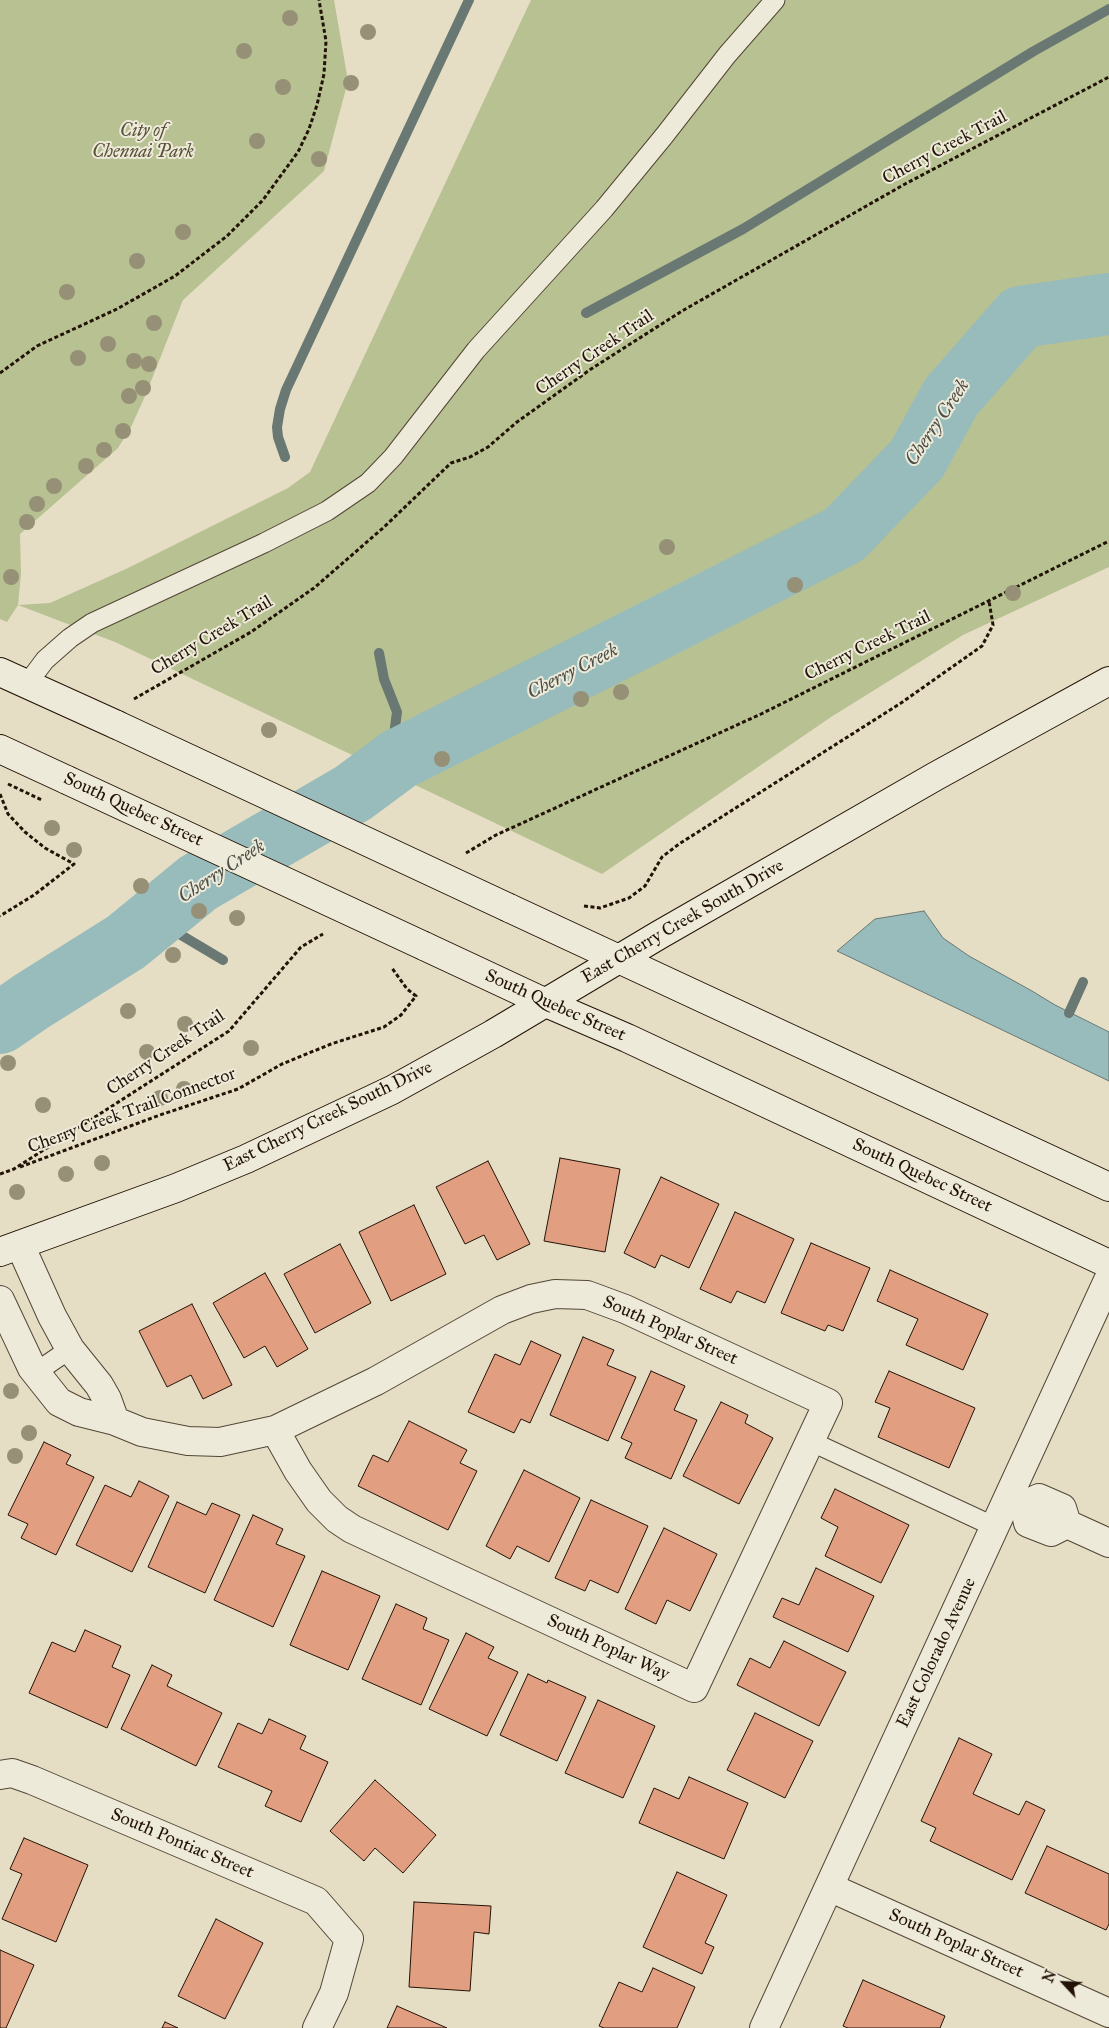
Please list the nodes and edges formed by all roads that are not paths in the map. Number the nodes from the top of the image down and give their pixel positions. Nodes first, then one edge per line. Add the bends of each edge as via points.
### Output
1 (775, 0) edge
2 (0, 672) edge
3 (1109, 681) edge
4 (27, 684) junction
5 (0, 748) edge
6 (618, 958) junction
7 (546, 1003) junction
8 (1109, 1187) edge
9 (10, 1248) edge
10 (1109, 1264) edge
11 (1109, 1278) edge
12 (0, 1300) edge
13 (70, 1349) junction
14 (35, 1373) junction
15 (828, 1403) joint
16 (115, 1421) junction
17 (275, 1430) junction
18 (810, 1441) junction
19 (1016, 1501) junction
20 (995, 1527) junction
21 (1109, 1543) edge
22 (0, 1775) edge
23 (829, 1886) junction
24 (1109, 2013) edge
25 (317, 2028) edge
26 (764, 2028) edge

1 - 4 lane via 604,209 476,350 393,457 368,483 327,511 92,624 45,660
2 - 4 street
3 - 6 street, East Cherry Creek South Drive via 944,771
4 - 6 street, bridge
5 - 7 street, South Quebec Street, bridge
6 - 7 street, East Cherry Creek South Drive
6 - 8 street
7 - 9 street, East Cherry Creek South Drive via 392,1090 287,1140 176,1188
7 - 10 street, South Quebec Street
9 - 13 street
11 - 19 street, East Colorado Avenue
12 - 14 street
13 - 14 lane
13 - 16 street via 99,1385
14 - 16 street via 59,1402 79,1412
15 - 17 street, South Poplar Street via 642,1316 595,1298 574,1294 544,1296 513,1304 376,1381
15 - 18 street, South Poplar Way
16 - 17 street via 142,1432 208,1442
17 - 18 street, South Poplar Way via 298,1472 319,1501 336,1519 352,1529 694,1688
18 - 20 lane
19 - 20 street, East Colorado Avenue
19 - 21 street via 1039,1498 1062,1508 1067,1524
20 - 23 street, East Colorado Avenue
22 - 25 street, South Pontiac Street via 12,1773 32,1780 316,1901 349,1939 334,1993
23 - 24 street, South Poplar Street
23 - 26 street, East Colorado Avenue

